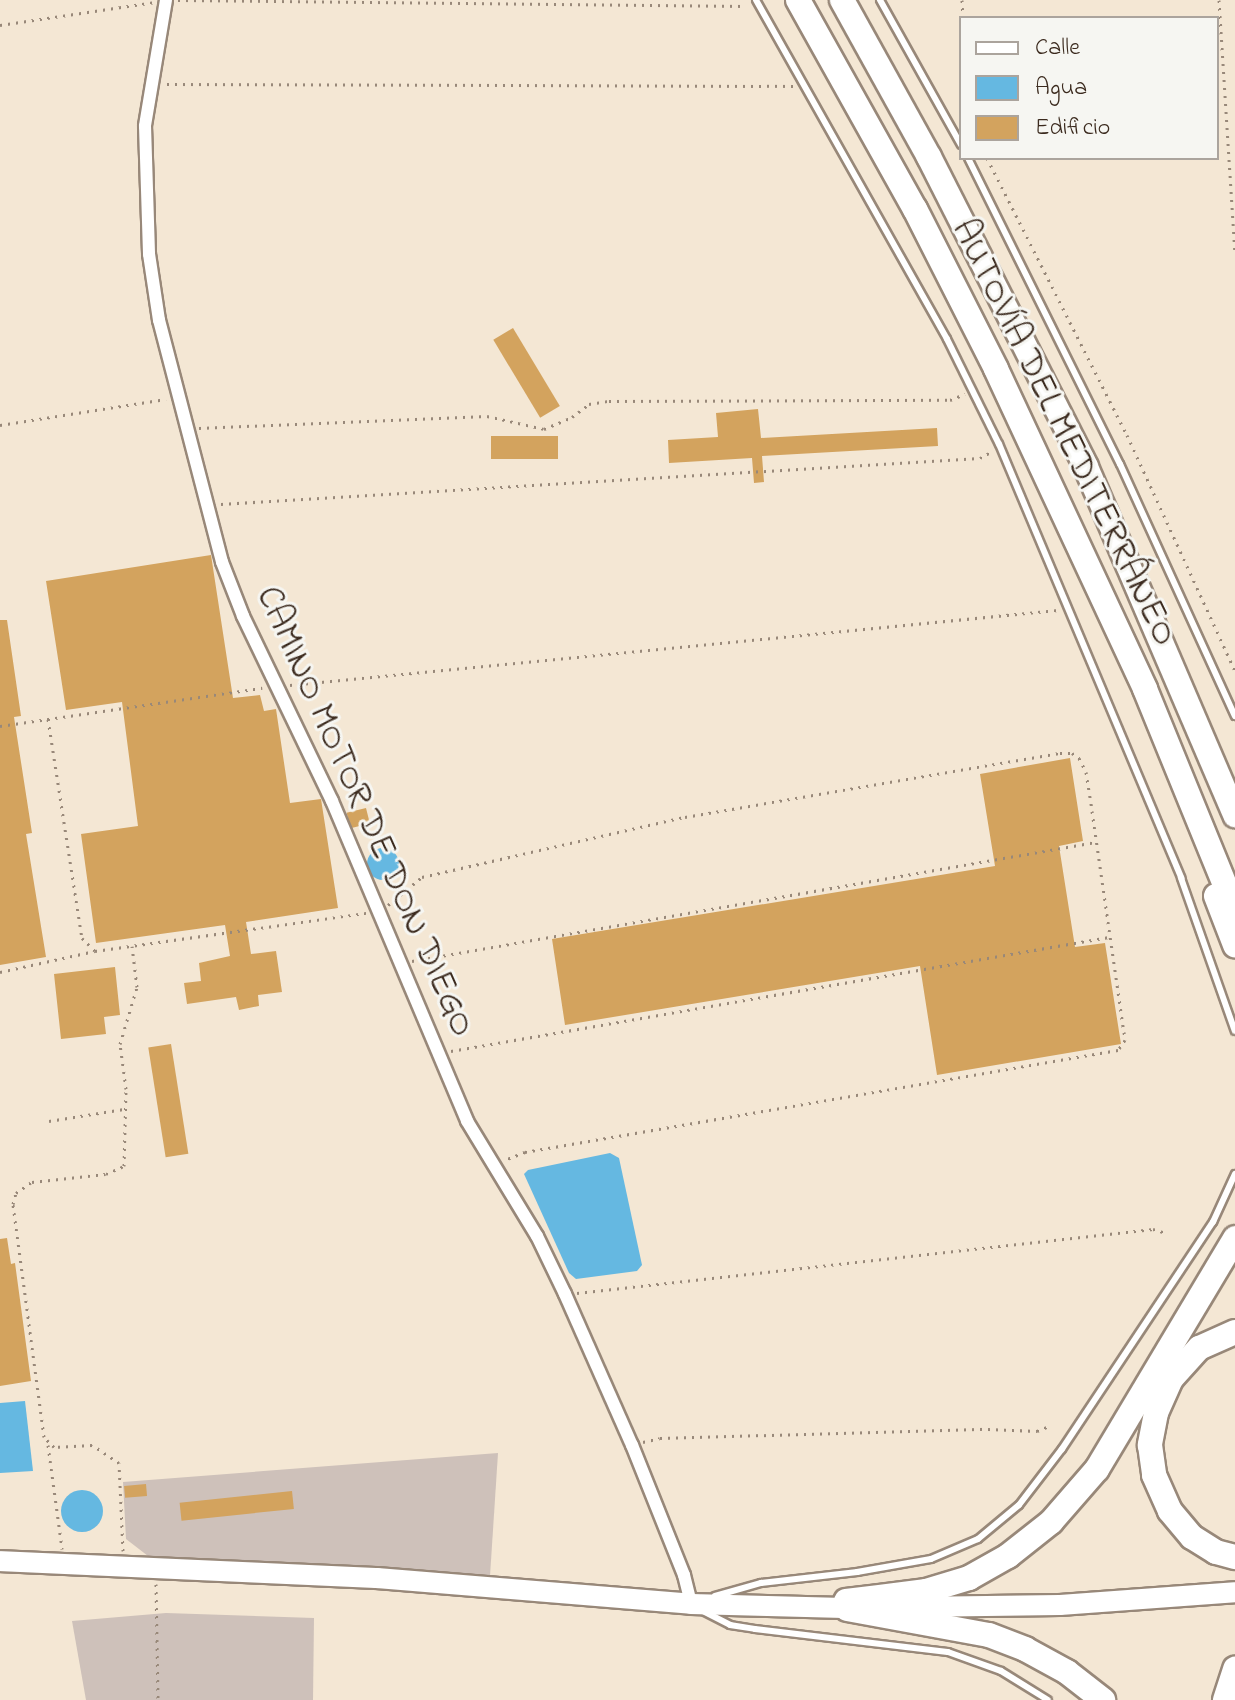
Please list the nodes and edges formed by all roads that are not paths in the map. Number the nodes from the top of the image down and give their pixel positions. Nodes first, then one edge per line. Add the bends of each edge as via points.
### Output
1 (166, 0) edge
2 (798, 0) edge
3 (842, 0) edge
4 (880, 0) edge
5 (758, 2) edge
6 (959, 141) edge
7 (969, 160) edge
8 (1086, 562) junction
9 (1235, 716) edge
10 (1235, 815) edge
11 (1235, 910) edge
12 (1235, 945) edge
13 (1235, 1031) edge
14 (1235, 1174) edge
15 (1235, 1238) edge
16 (1235, 1332) edge
17 (1235, 1557) edge
18 (0, 1561) edge
19 (1235, 1580) edge
20 (1235, 1592) edge
21 (691, 1604) junction
22 (845, 1605) junction
23 (1235, 1669) edge
24 (1048, 1700) edge
25 (1103, 1700) edge
26 (1225, 1700) edge

1 - 21 street, CAMINO MOTOR DE DON DIEGO via 145,126 149,254 159,320 206,505 243,616 332,801 467,1121 537,1236 565,1294 632,1445
2 - 8 highway, AUTOVÍA DEL MEDITERRÁNEO via 915,209
3 - 10 highway, AUTOVÍA DEL MEDITERRÁNEO via 929,157 1086,467
4 - 6 lane
5 - 13 lane via 1000,447 1181,878
7 - 9 lane via 1120,464
8 - 11 highway, AUTOVÍA DEL MEDITERRÁNEO via 1145,689
8 - 12 highway via 1105,622
14 - 21 lane via 1213,1222 1062,1449 1019,1505 978,1539 931,1559 761,1583
15 - 22 highway via 1097,1469 1051,1522 969,1578
16 - 17 highway via 1199,1348 1171,1379 1150,1445 1154,1475 1170,1511 1192,1537
18 - 21 main road via 377,1578
19 - 22 main road
20 - 22 main road via 1060,1605
21 - 22 main road
21 - 24 lane via 730,1625 948,1652 1001,1671
22 - 25 highway via 989,1635 1067,1672
23 - 26 highway

